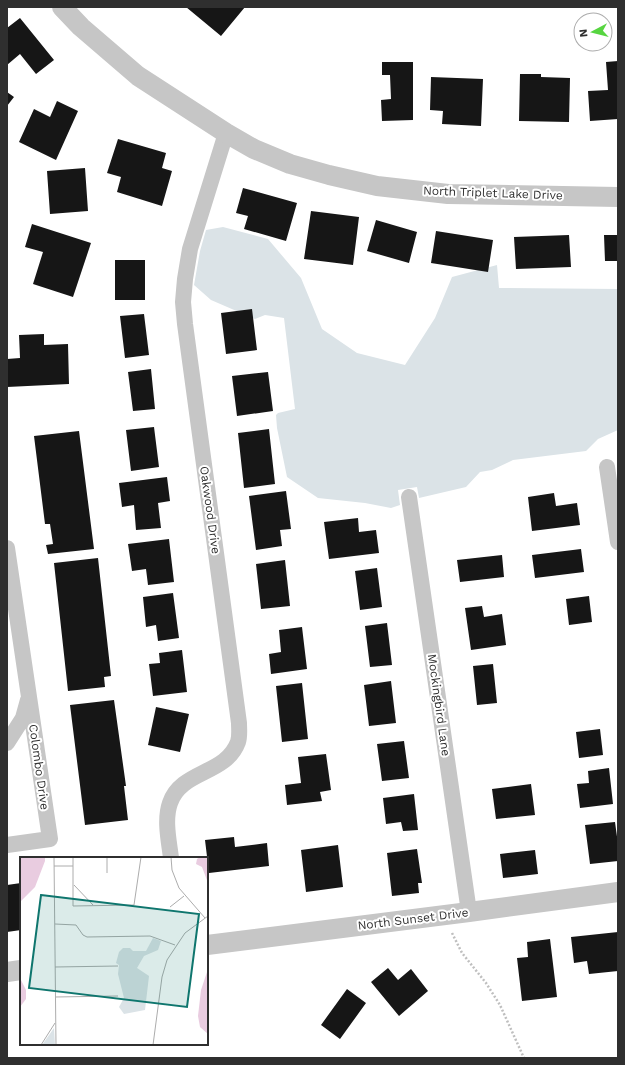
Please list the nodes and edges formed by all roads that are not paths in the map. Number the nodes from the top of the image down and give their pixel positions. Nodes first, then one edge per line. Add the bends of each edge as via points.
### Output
1 (62, 7) edge
2 (226, 133) junction
3 (618, 197) edge
4 (607, 467) dead end
5 (409, 497) dead end
6 (618, 542) edge
7 (7, 548) edge
8 (29, 695) junction
9 (7, 743) edge
10 (7, 845) edge
11 (171, 857) edge
12 (618, 892) edge
13 (469, 912) junction
14 (208, 945) edge
15 (20, 970) edge
16 (7, 972) edge

1 - 2 street, North Triplet Lake Drive via 81,27 138,76
2 - 3 street, North Triplet Lake Drive via 254,149 290,164 377,186 448,194
2 - 11 street, Oakwood Drive via 190,249 184,279 183,302 239,724 238,741 231,755 219,765 178,788 170,804 167,823
4 - 6 street
5 - 13 street, Mockingbird Lane
7 - 8 street, Colombo Drive
8 - 9 street, Colombo Drive via 23,718
8 - 10 street, Colombo Drive via 50,839
12 - 13 street, North Sunset Drive
13 - 14 street, North Sunset Drive
15 - 16 street

